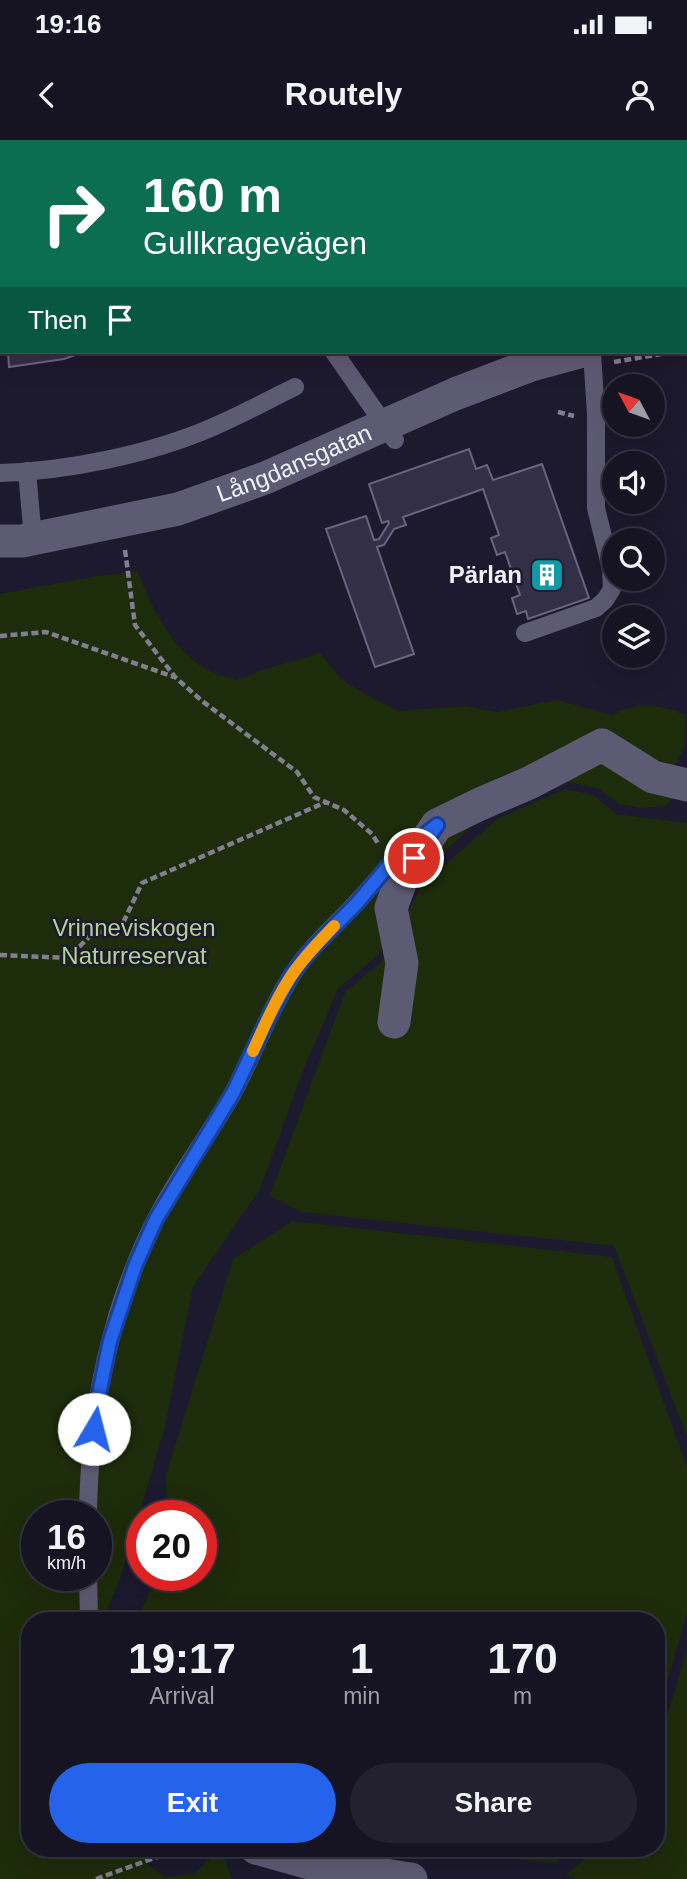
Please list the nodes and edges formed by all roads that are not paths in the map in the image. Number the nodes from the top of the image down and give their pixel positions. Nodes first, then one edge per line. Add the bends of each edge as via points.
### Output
1 (335, 354) edge
2 (572, 354) edge
3 (580, 354) edge
4 (295, 387) dead end
5 (389, 433) junction
6 (27, 471) junction
7 (0, 473) edge
8 (33, 538) junction
9 (0, 541) edge
10 (525, 632) dead end
11 (687, 785) edge
12 (437, 825) junction
13 (394, 1022) dead end
14 (88, 1500) edge
15 (88, 1591) edge
16 (89, 1612) edge
17 (288, 1857) edge
18 (411, 1879) edge

1 - 5 lane
2 - 5 street, Långdansgatan via 455,394
3 - 10 lane via 596,415 596,509 612,589 596,608
4 - 6 lane via 212,427 150,449
5 - 8 street, Långdansgatan via 178,509
6 - 7 lane
6 - 8 lane
8 - 9 street, Långdansgatan
11 - 12 street via 653,777 602,745
12 - 13 street via 403,875 391,908 401,963
12 - 14 lane via 394,859 292,974 233,1093 156,1219 110,1341 97,1404
15 - 16 lane
17 - 18 street

